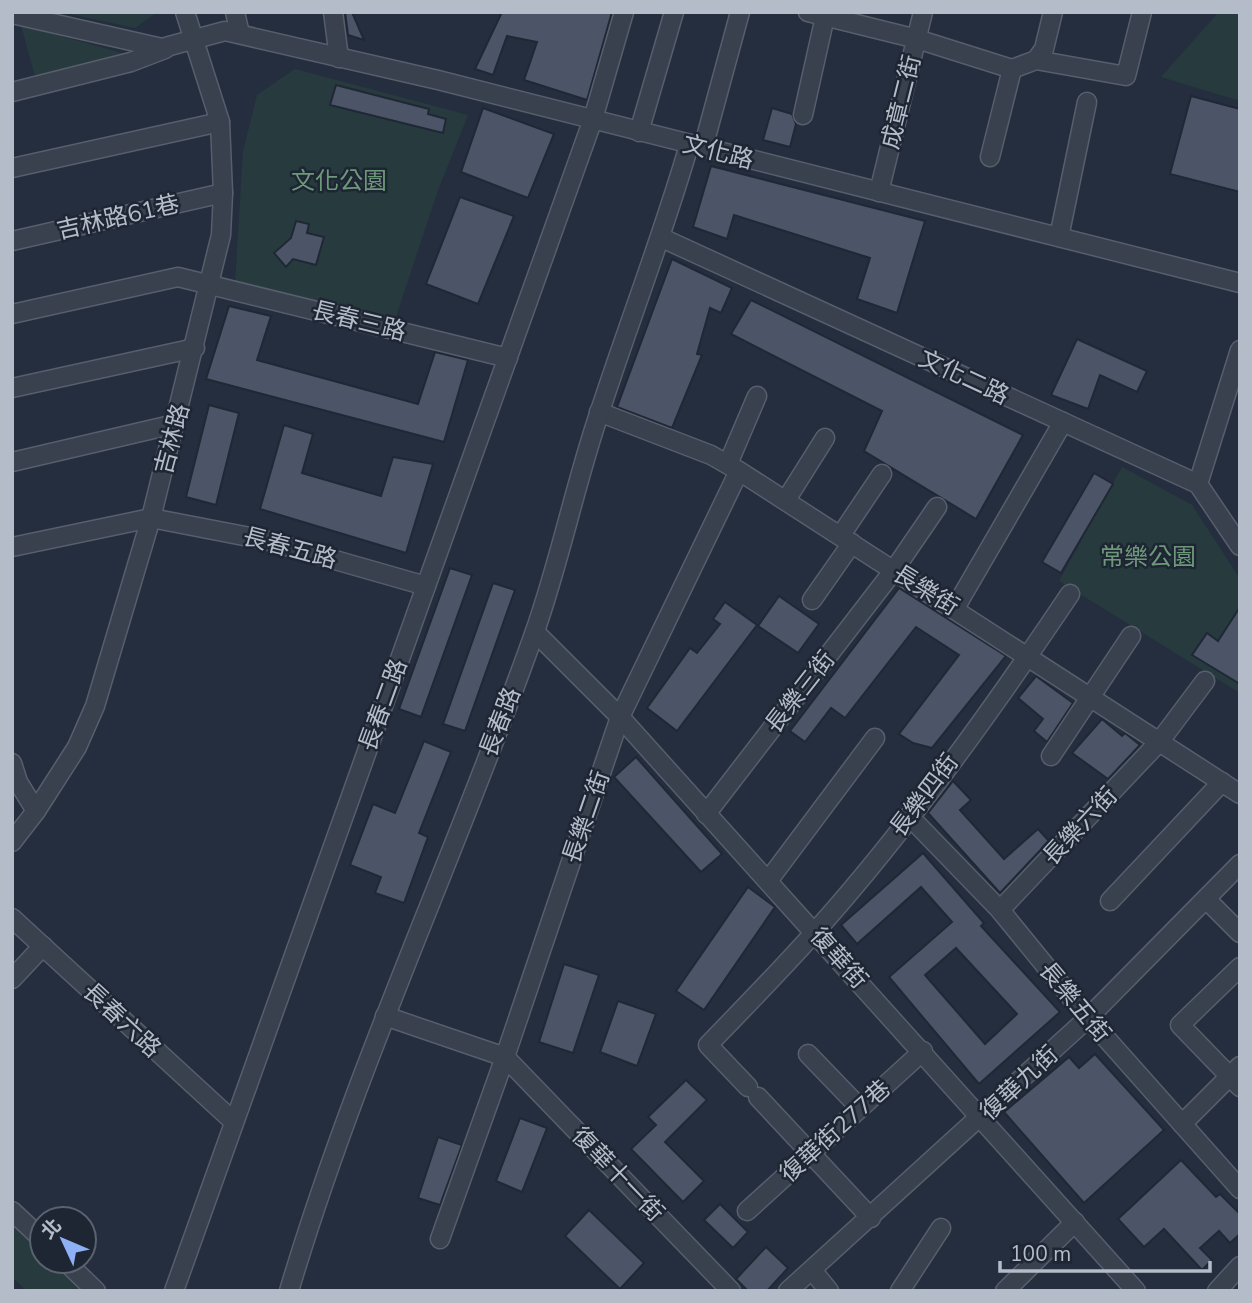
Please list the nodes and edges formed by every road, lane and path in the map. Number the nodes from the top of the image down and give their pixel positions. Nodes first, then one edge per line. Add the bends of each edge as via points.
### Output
1 (186, 12) edge
2 (235, 12) edge
3 (333, 12) edge
4 (624, 12) edge
5 (674, 12) edge
6 (740, 12) edge
7 (923, 12) edge
8 (1053, 12) edge
9 (1142, 12) edge
10 (820, 14) edge
11 (13, 15) edge
12 (240, 34) junction
13 (195, 38) junction
14 (917, 39) junction
15 (340, 58) junction
16 (1036, 60) junction
17 (1012, 69) junction
18 (12, 92) edge
19 (1087, 102) dead end
20 (803, 115) dead end
21 (593, 120) junction
22 (220, 122) junction
23 (639, 131) junction
24 (696, 147) junction
25 (990, 157) dead end
26 (12, 168) edge
27 (880, 192) junction
28 (223, 194) junction
29 (1059, 237) junction
30 (662, 238) junction
31 (12, 240) edge
32 (1240, 283) edge
33 (210, 284) junction
34 (12, 314) edge
35 (195, 348) junction
36 (1240, 350) edge
37 (508, 358) junction
38 (12, 388) edge
39 (757, 396) dead end
40 (599, 412) junction
41 (1063, 422) junction
42 (175, 424) junction
43 (825, 438) dead end
44 (12, 462) edge
45 (734, 468) junction
46 (882, 474) dead end
47 (1198, 484) junction
48 (786, 500) junction
49 (937, 508) dead end
50 (151, 518) junction
51 (846, 539) junction
52 (1240, 546) edge
53 (12, 547) edge
54 (894, 570) junction
55 (426, 586) junction
56 (1070, 594) dead end
57 (812, 600) dead end
58 (955, 608) junction
59 (535, 632) junction
60 (1131, 636) dead end
61 (1028, 656) junction
62 (1205, 681) dead end
63 (1092, 697) junction
64 (620, 717) junction
65 (875, 738) dead end
66 (1160, 741) junction
67 (1051, 756) dead end
68 (12, 763) edge
69 (1223, 782) junction
70 (1240, 794) edge
71 (36, 811) junction
72 (706, 814) junction
73 (909, 816) junction
74 (12, 842) edge
75 (1240, 864) edge
76 (768, 881) junction
77 (1206, 899) junction
78 (1110, 901) dead end
79 (1000, 910) junction
80 (12, 918) edge
81 (816, 932) junction
82 (1240, 933) edge
83 (43, 946) junction
84 (1240, 967) edge
85 (12, 979) edge
86 (385, 1016) junction
87 (1088, 1018) junction
88 (923, 1051) junction
89 (808, 1054) dead end
90 (505, 1057) junction
91 (1236, 1076) edge
92 (860, 1108) junction
93 (982, 1116) junction
94 (233, 1121) junction
95 (1182, 1124) junction
96 (811, 1152) junction
97 (1240, 1189) edge
98 (12, 1211) edge
99 (747, 1211) dead end
100 (871, 1217) junction
101 (1075, 1222) junction
102 (28, 1226) edge
103 (940, 1228) dead end
104 (440, 1239) dead end
105 (1240, 1266) edge
106 (812, 1270) junction
107 (79, 1275) edge
108 (1132, 1289) edge
109 (96, 1291) edge
110 (174, 1291) edge
111 (289, 1291) edge
112 (732, 1291) edge
113 (788, 1291) edge
114 (829, 1291) edge
115 (900, 1291) edge
116 (1005, 1291) edge
117 (1217, 1291) edge

1 - 13 street, 吉林路
2 - 12 street
3 - 15 street
4 - 21 street, 長春二路
5 - 23 street
6 - 24 street, 長春路
7 - 14 street, 成章二街
8 - 16 street via 1044,49
9 - 16 street via 1126,76
10 - 14 street
10 - 20 street
11 - 13 street via 162,48
12 - 13 street, 文化路 via 225,31
12 - 15 street, 文化路
13 - 18 street via 131,62
13 - 22 street, 吉林路
14 - 17 street
14 - 27 street, 成章二街
15 - 21 street, 文化路
16 - 17 street
17 - 25 street
19 - 29 street
21 - 23 street, 文化路
21 - 37 street, 長春二路
22 - 26 street
22 - 28 street, 吉林路
23 - 24 street, 文化路
24 - 27 street, 文化路
24 - 30 street, 長春路
27 - 29 street, 文化路
28 - 31 street, 吉林路61巷
28 - 33 street, 吉林路 via 221,235
29 - 32 street, 文化路
30 - 40 street, 長春路
30 - 41 street, 文化二路
33 - 34 street, 長春三路 via 177,277
33 - 35 street, 吉林路
33 - 37 street, 長春三路
35 - 38 street
35 - 42 street, 吉林路
36 - 47 street
37 - 55 street, 長春二路
39 - 45 street, 長樂二街
40 - 45 street, 長樂街
40 - 59 street, 長春路
41 - 47 street, 文化二路
41 - 58 street
42 - 44 street
42 - 50 street, 吉林路
43 - 48 street
45 - 48 street, 長樂街
45 - 64 street, 長樂二街
46 - 51 street
47 - 52 street
48 - 51 street, 長樂街
49 - 54 street, 長樂三街
50 - 53 street
50 - 55 street, 長春五路 via 265,540
50 - 71 street, 吉林路 via 95,706 77,747
51 - 54 street, 長樂街
51 - 57 street
54 - 58 street, 長樂街
54 - 72 street, 長樂三街
55 - 94 street, 長春二路
56 - 61 street, 長樂四街
58 - 61 street, 長樂街
59 - 64 street, 復華街
59 - 86 street, 長春路
60 - 63 street
61 - 63 street, 長樂街
61 - 73 street, 長樂四街
62 - 66 street, 長樂六街
63 - 66 street, 長樂街
63 - 67 street
64 - 72 street, 復華街
64 - 90 street, 長樂二街
65 - 76 street
66 - 69 street, 長樂街
66 - 79 street, 長樂六街
68 - 71 street
69 - 70 street, 長樂街
69 - 78 street
71 - 74 street, 吉林路
72 - 76 street, 復華街
73 - 79 street, 長樂五街
73 - 81 street, 長樂四街
75 - 77 street, 復華九街
76 - 81 street, 復華街
77 - 82 street
77 - 87 street, 復華九街
79 - 87 street, 長樂五街
80 - 83 street, 長春六路
81 - 88 street, 復華街
81 - 96 street, 長樂四街 via 708,1045
83 - 85 street
83 - 94 street, 長春六路
84 - 91 street via 1180,1025
86 - 90 street
86 - 111 street, 長春路
87 - 93 street, 復華九街
87 - 95 street, 長樂五街
88 - 92 street, 復華街277巷
88 - 93 street, 復華街
89 - 92 street
90 - 104 street, 長樂二街
90 - 112 street, 復華十一街
91 - 95 street
92 - 96 street, 復華街277巷
93 - 100 street, 復華九街
93 - 101 street, 復華街
94 - 110 street, 長春二路
95 - 97 street, 長樂五街
96 - 99 street, 復華街277巷
96 - 100 street
98 - 102 street
100 - 106 street, 復華九街
101 - 108 street, 復華街
101 - 116 street
103 - 115 street
105 - 117 street
106 - 113 street, 復華九街
106 - 114 street
107 - 109 street

